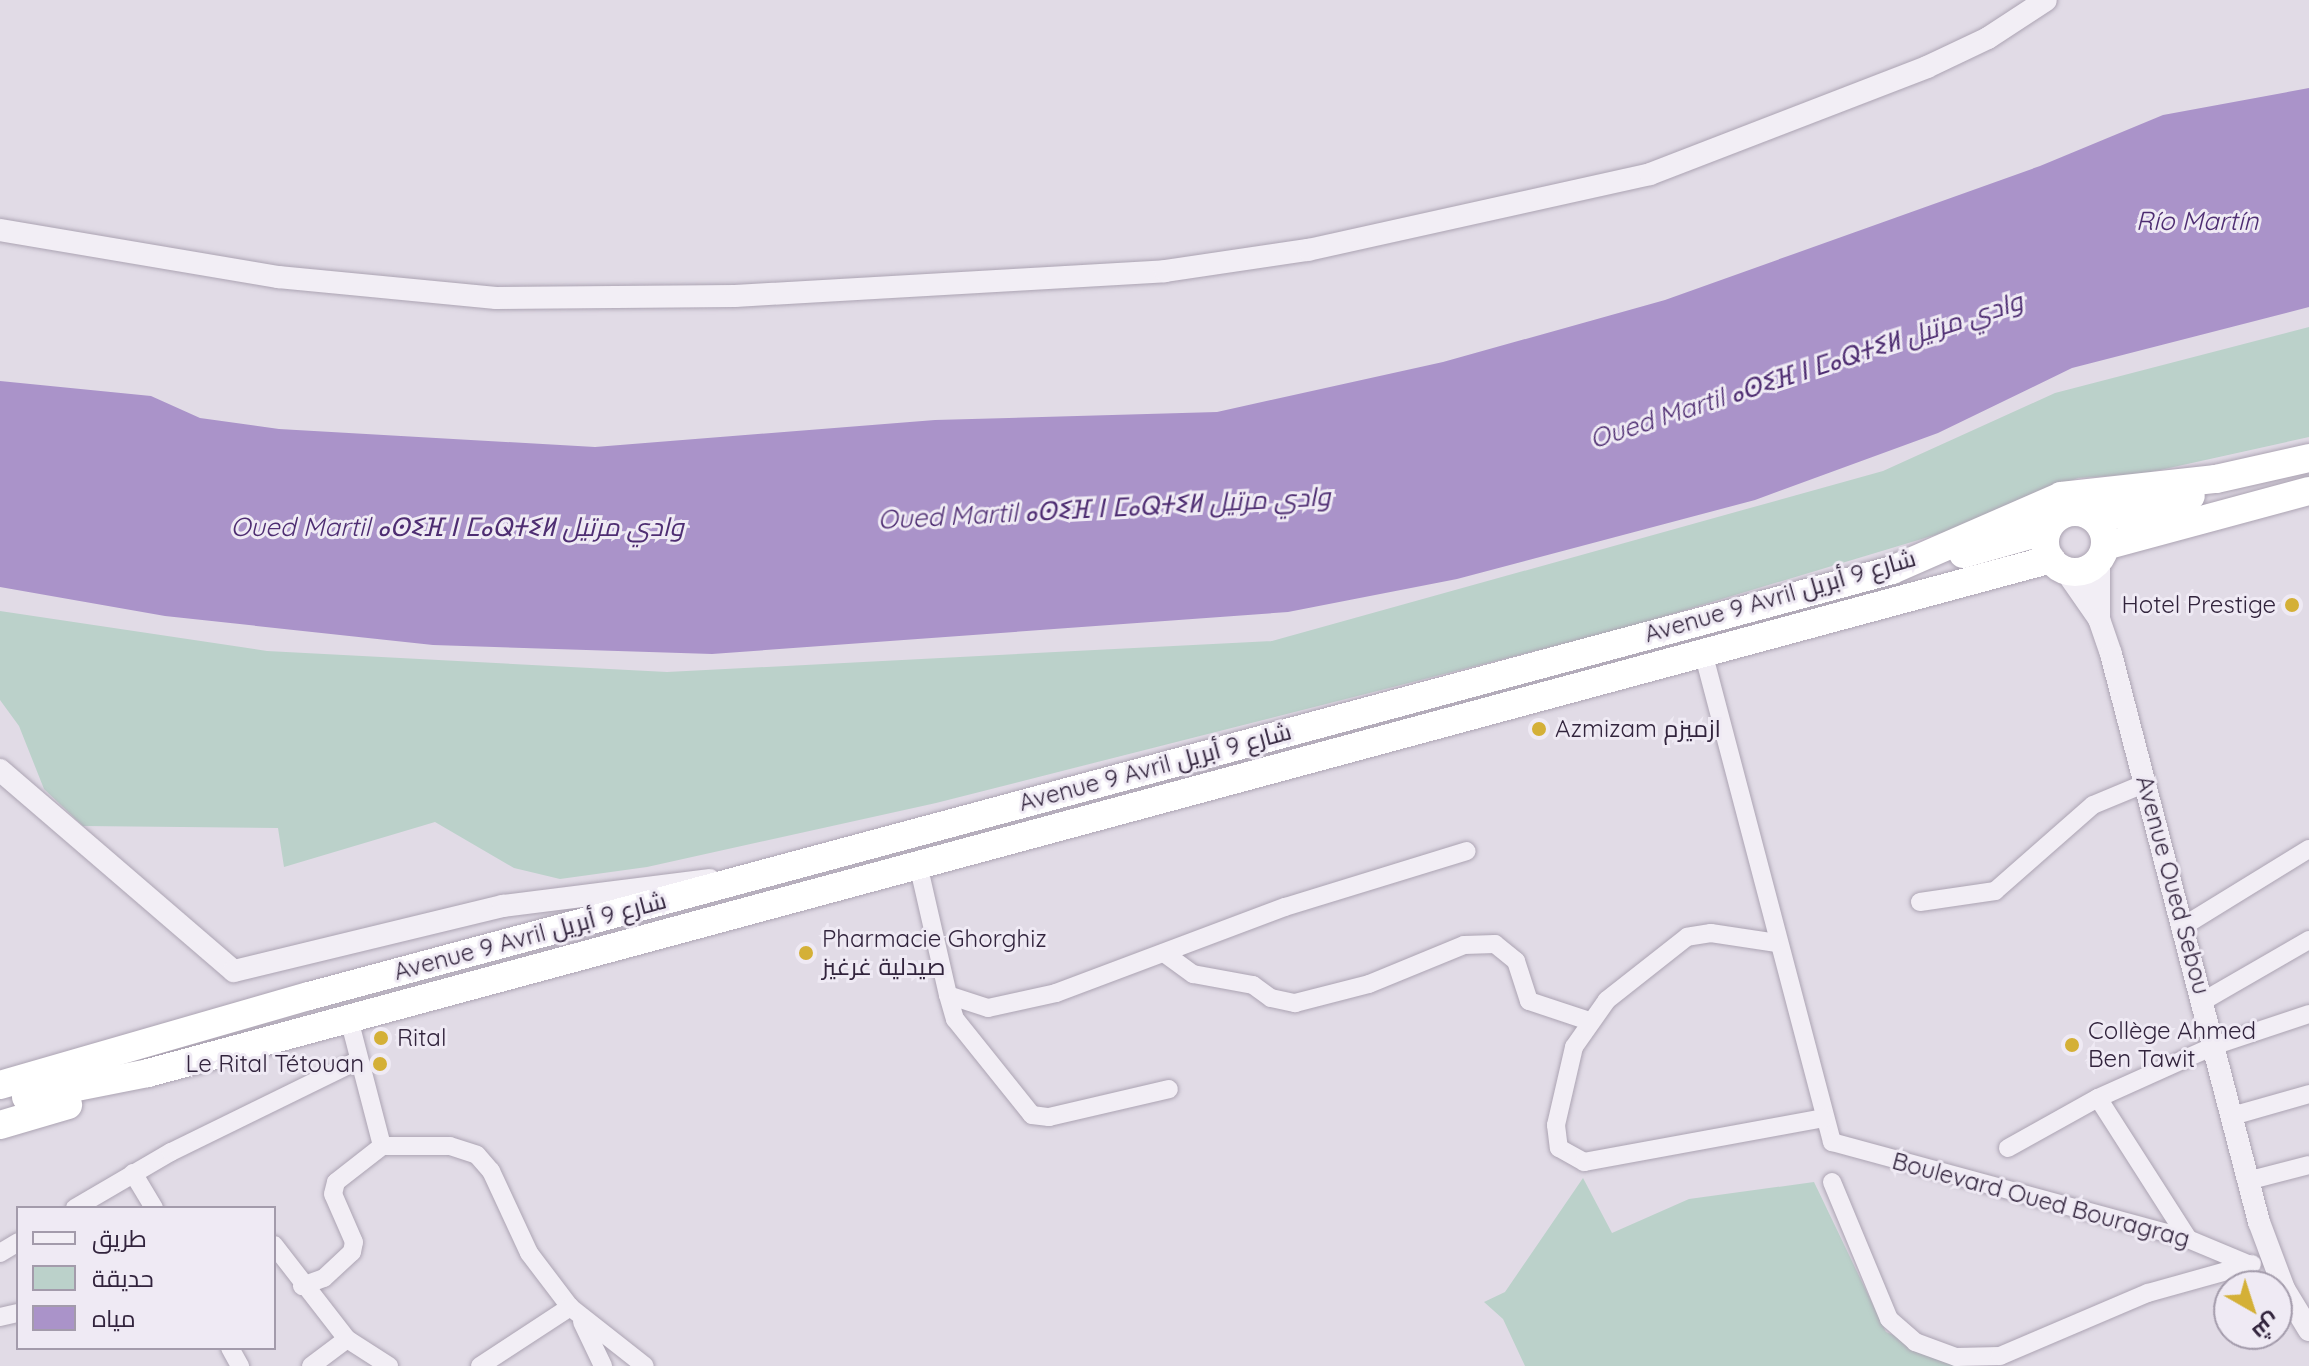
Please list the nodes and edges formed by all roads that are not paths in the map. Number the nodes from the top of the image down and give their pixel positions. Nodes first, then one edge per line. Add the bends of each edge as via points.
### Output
1 (2046, 0) edge
2 (0, 230) edge
3 (2309, 458) edge
4 (2263, 470) junction
5 (2309, 491) edge
6 (2091, 516) junction
7 (2047, 530) junction
8 (2102, 552) junction
9 (2058, 565) junction
10 (1892, 570) junction
11 (2099, 619) junction
12 (1703, 652) junction
13 (0, 770) edge
14 (2146, 783) junction
15 (2309, 849) edge
16 (1467, 851) dead end
17 (918, 864) junction
18 (738, 880) junction
19 (1920, 902) dead end
20 (2182, 927) junction
21 (2309, 940) edge
22 (1777, 943) junction
23 (1164, 953) junction
24 (948, 995) junction
25 (2205, 1000) junction
26 (2309, 1014) edge
27 (349, 1019) junction
28 (1589, 1021) junction
29 (2216, 1045) junction
30 (122, 1050) junction
31 (357, 1061) junction
32 (0, 1067) edge
33 (148, 1073) junction
34 (0, 1085) edge
35 (1169, 1089) dead end
36 (2309, 1094) edge
37 (2098, 1098) junction
38 (0, 1103) edge
39 (2232, 1116) junction
40 (1824, 1118) junction
41 (0, 1125) edge
42 (382, 1146) junction
43 (2008, 1148) dead end
44 (2309, 1165) edge
45 (133, 1173) junction
46 (2247, 1181) junction
47 (1832, 1182) dead end
48 (78, 1206) edge
49 (153, 1206) edge
50 (2188, 1239) junction
51 (276, 1248) edge
52 (2271, 1261) junction
53 (2248, 1264) junction
54 (302, 1286) junction
55 (574, 1312) junction
56 (2309, 1330) edge
57 (353, 1352) edge
58 (311, 1366) edge
59 (389, 1366) edge
60 (480, 1366) edge
61 (603, 1366) edge
62 (645, 1366) edge

1 - 2 street via 1948,58 1672,167 1308,250 1201,267 735,296 496,298 236,272
3 - 4 highway, Avenue 9 Avril شارع 9 أبريل
4 - 6 highway via 2130,513
4 - 10 highway, Avenue 9 Avril شارع 9 أبريل via 2061,496
5 - 8 highway
6 - 7 highway via 2066,513
6 - 8 highway via 2104,534
7 - 9 highway
7 - 10 highway
8 - 9 highway via 2080,571
8 - 11 street, Avenue Oued Sebou
9 - 11 street, Avenue Oued Sebou
9 - 12 highway, Avenue 9 Avril شارع 9 أبريل
10 - 18 highway, Avenue 9 Avril شارع 9 أبريل
11 - 14 street, Avenue Oued Sebou
12 - 17 highway, Avenue 9 Avril شارع 9 أبريل
12 - 22 street
13 - 18 street via 234,971 503,906 667,883
14 - 19 street via 2093,805 1995,891
14 - 20 street, Avenue Oued Sebou
15 - 20 street
16 - 23 street via 1285,907
17 - 24 street
17 - 27 highway, Avenue 9 Avril شارع 9 أبريل
18 - 30 highway, Avenue 9 Avril شارع 9 أبريل
20 - 25 street, Avenue Oued Sebou
21 - 25 street
22 - 28 street via 1731,934 1687,937 1640,970
22 - 40 street
23 - 24 street via 1015,1003 988,1008
23 - 28 street via 1193,974 1253,985 1271,998 1295,1003 1339,994 1464,945 1495,944 1516,961 1529,1001
24 - 35 street via 955,1019 1032,1115 1049,1117
25 - 29 street, Avenue Oued Sebou
26 - 29 street
27 - 31 street
27 - 33 highway, Avenue 9 Avril شارع 9 أبريل
28 - 40 street via 1574,1047 1556,1125 1559,1148 1573,1159 1584,1162
29 - 37 street
29 - 39 street, Avenue Oued Sebou
30 - 32 highway
30 - 34 highway, Avenue 9 Avril شارع 9 أبريل
31 - 42 street
31 - 45 street
33 - 38 highway, Avenue 9 Avril شارع 9 أبريل
33 - 41 highway via 85,1100
36 - 39 street
37 - 43 street
37 - 50 street
39 - 46 street, Avenue Oued Sebou
40 - 50 street, Boulevard Oued Bouragrag via 1832,1142
42 - 54 street via 336,1182 333,1194 354,1242 352,1252 324,1278
42 - 55 street via 450,1146 477,1155 491,1171 529,1253
44 - 46 street
45 - 48 street
45 - 49 street
46 - 52 street, Avenue Oued Sebou
47 - 53 street via 1889,1319 1934,1352 1976,1360 2000,1356 2148,1293
50 - 53 street, Boulevard Oued Bouragrag
51 - 54 street
52 - 53 street
52 - 56 street, Avenue Oued Sebou
54 - 57 street
55 - 60 street
55 - 61 street
55 - 62 street
57 - 58 street
57 - 59 street

